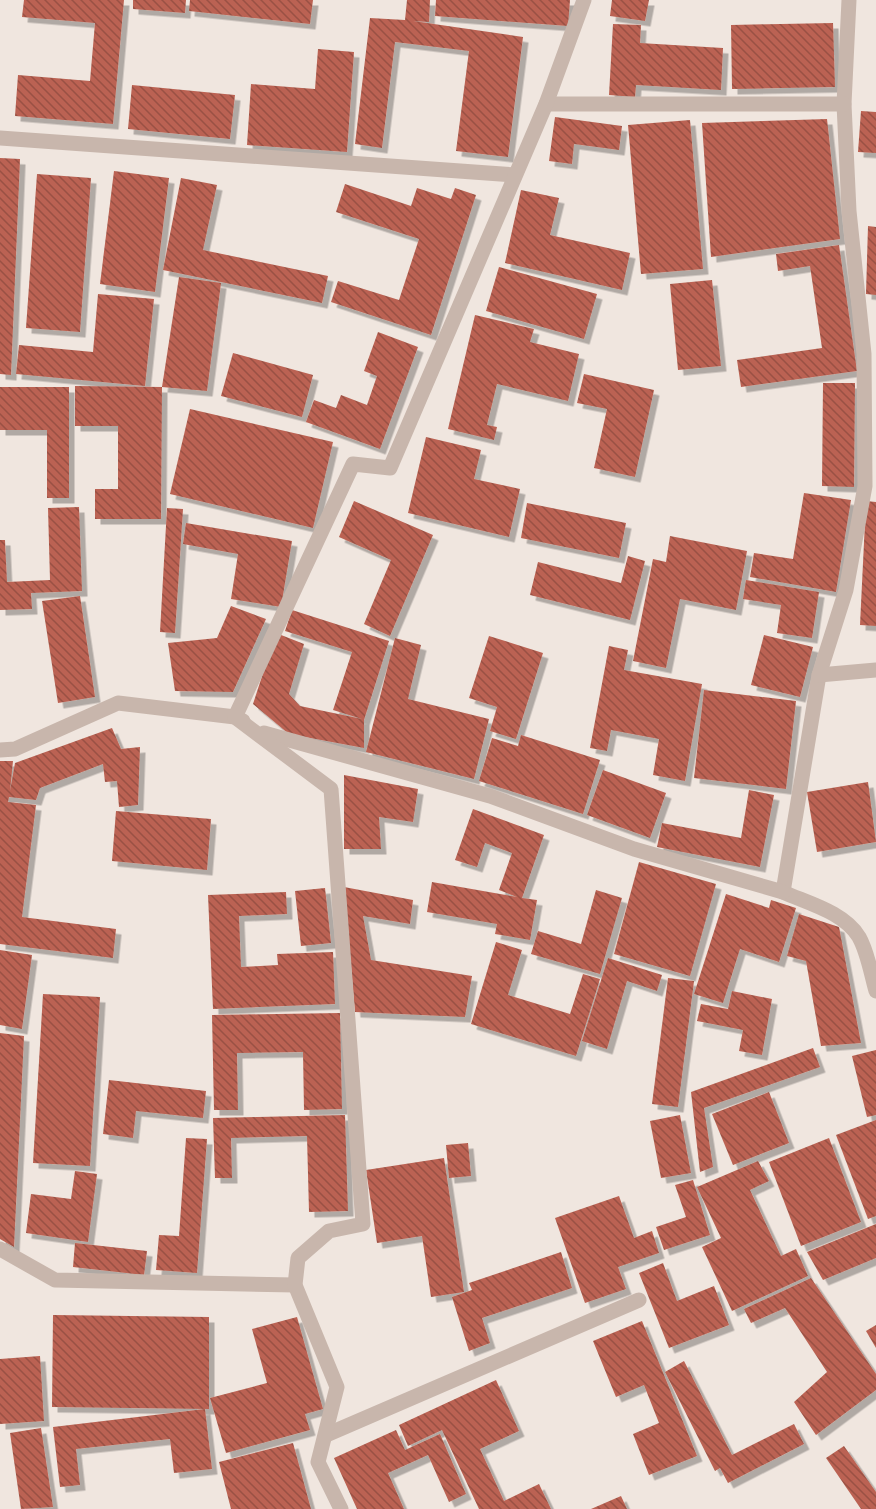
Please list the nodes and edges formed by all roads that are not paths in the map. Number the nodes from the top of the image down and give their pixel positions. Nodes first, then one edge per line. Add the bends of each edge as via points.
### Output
1 (584, 0) edge
2 (849, 0) edge
3 (546, 104) junction
4 (844, 105) junction
5 (0, 138) edge
6 (515, 175) junction
7 (870, 486) edge
8 (876, 670) edge
9 (819, 675) junction
10 (235, 717) junction
11 (0, 750) edge
12 (783, 892) junction
13 (876, 991) edge
14 (0, 1250) edge
15 (295, 1285) junction
16 (639, 1300) dead end
17 (326, 1435) junction
18 (335, 1507) edge

1 - 3 street
2 - 4 street
3 - 4 street
3 - 6 street
4 - 7 street via 849,211 864,354
5 - 6 street
6 - 10 street via 390,468 352,464
7 - 9 street via 846,590
8 - 9 street
9 - 12 street
10 - 11 street via 118,703 15,749
10 - 12 street via 270,736 490,796 634,849
10 - 15 street via 330,789 363,1224 329,1231 298,1258
12 - 13 street via 844,921 858,936
14 - 15 street via 55,1280
15 - 17 street via 337,1387
16 - 17 street
17 - 18 street via 318,1462

